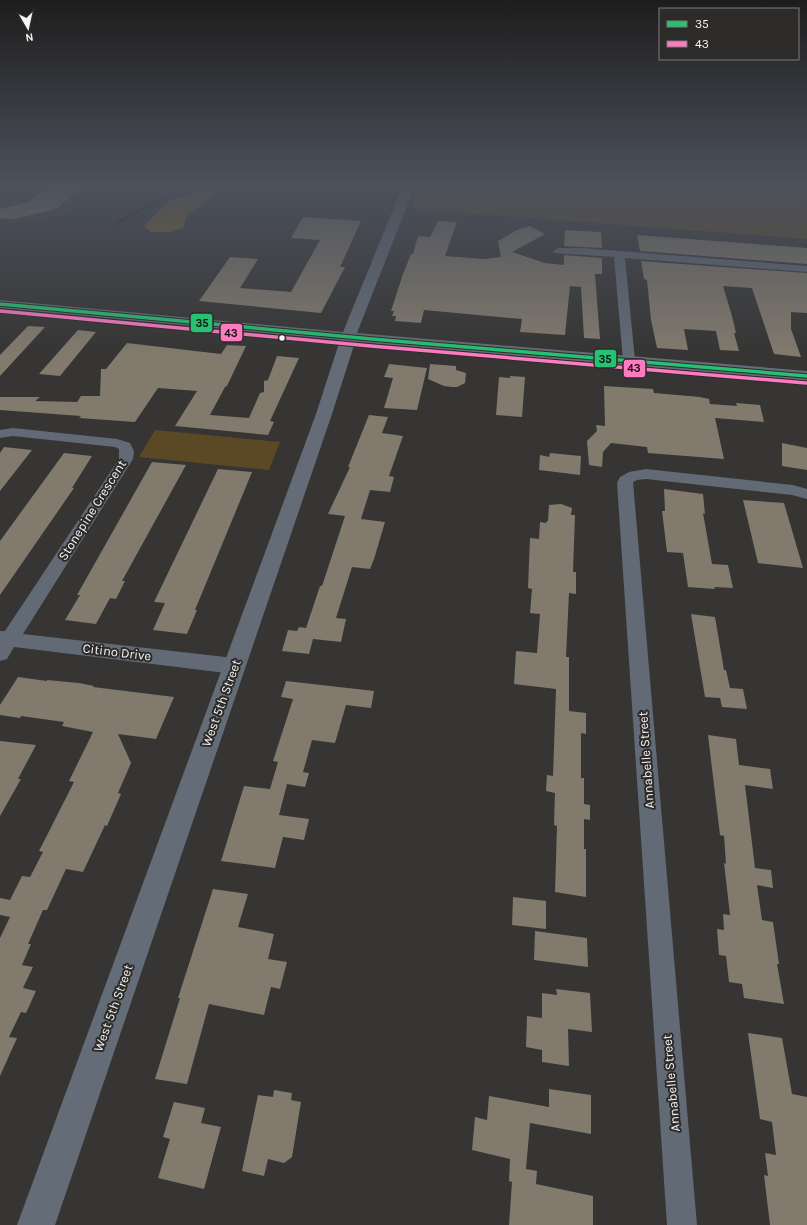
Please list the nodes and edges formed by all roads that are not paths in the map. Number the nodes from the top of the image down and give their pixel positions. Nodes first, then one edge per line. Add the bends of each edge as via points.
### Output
1 (387, 240) edge
2 (558, 251) dead end
3 (619, 254) junction
4 (807, 269) edge
5 (0, 304) edge
6 (349, 336) junction
7 (629, 360) junction
8 (807, 376) edge
9 (0, 434) edge
10 (807, 494) edge
11 (3, 644) edge
12 (234, 666) junction
13 (36, 1225) edge
14 (682, 1225) edge

1 - 6 street, West 5th Street
2 - 3 street
3 - 4 street
3 - 7 street
5 - 6 street
6 - 7 street
6 - 12 street, West 5th Street via 324,414
7 - 8 street
9 - 11 street, Stonepine Crescent via 13,432 117,443 125,446 127,451 126,459
10 - 14 street, Annabelle Street via 793,490 646,474 634,475 625,480
11 - 12 street, Citino Drive
12 - 13 street, West 5th Street

